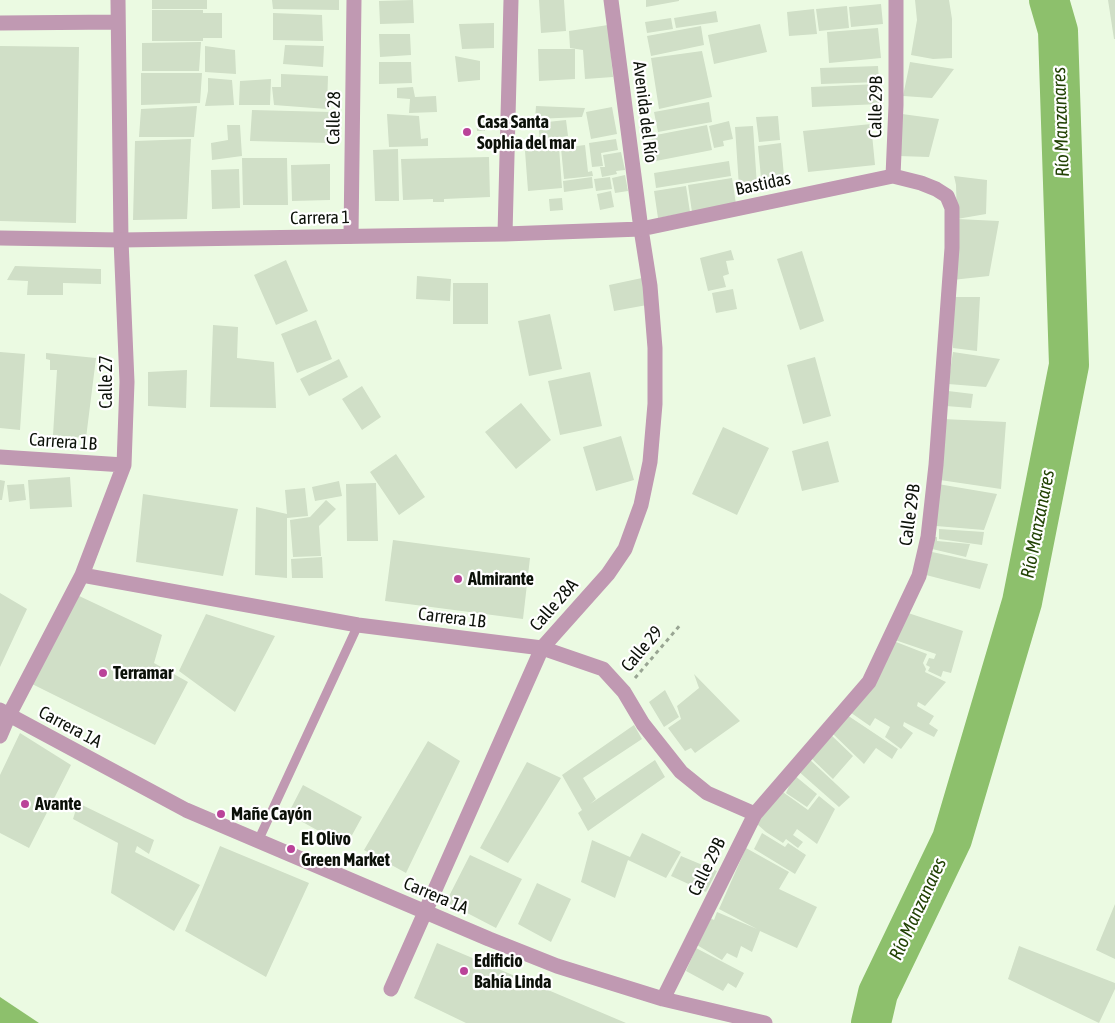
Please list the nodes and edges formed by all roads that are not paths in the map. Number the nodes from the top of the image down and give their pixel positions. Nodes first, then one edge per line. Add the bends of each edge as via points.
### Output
1 (118, 0) edge
2 (354, 0) edge
3 (511, 0) edge
4 (611, 0) edge
5 (896, 0) edge
6 (0, 22) edge
7 (118, 22) junction
8 (893, 176) junction
9 (641, 229) junction
10 (505, 234) junction
11 (352, 236) junction
12 (0, 238) edge
13 (121, 240) junction
14 (0, 457) edge
15 (124, 465) junction
16 (82, 575) junction
17 (358, 625) junction
18 (542, 648) junction
19 (4, 713) edge
20 (0, 736) edge
21 (755, 814) junction
22 (258, 841) junction
23 (424, 911) junction
24 (391, 989) dead end
25 (663, 999) junction
26 (765, 1023) edge

1 - 7 street, Calle 27
2 - 11 street, Calle 28
3 - 10 street
4 - 9 street, Avenida del Río
5 - 8 street, Calle 29B
6 - 7 street
7 - 13 street, Calle 27
8 - 9 street, Bastidas
8 - 21 street, Calle 29B via 936,189 947,196 952,208 944,368 928,537 919,576 869,682
9 - 10 street, Carrera 1
9 - 18 street, Calle 28A via 655,348 650,462 641,505 625,549 608,574
10 - 11 street, Carrera 1
11 - 13 street, Carrera 1
12 - 13 street, Carrera 1
13 - 15 street, Calle 27 via 127,382
14 - 15 street, Carrera 1B
15 - 16 street, Calle 27
16 - 17 street, Carrera 1B
16 - 19 street, Calle 27
17 - 18 street, Carrera 1B
17 - 22 lane
18 - 21 street, Carrera 1B via 603,669 624,692 643,724 681,772 707,793
18 - 23 street, Calle 28A
19 - 20 street, Calle 27
19 - 22 street, Carrera 1A via 186,810
21 - 25 street, Calle 29B
22 - 23 street, Carrera 1A
23 - 24 street, Calle 28A
23 - 25 street, Carrera 1A via 557,966
25 - 26 street, Carrera 1A

